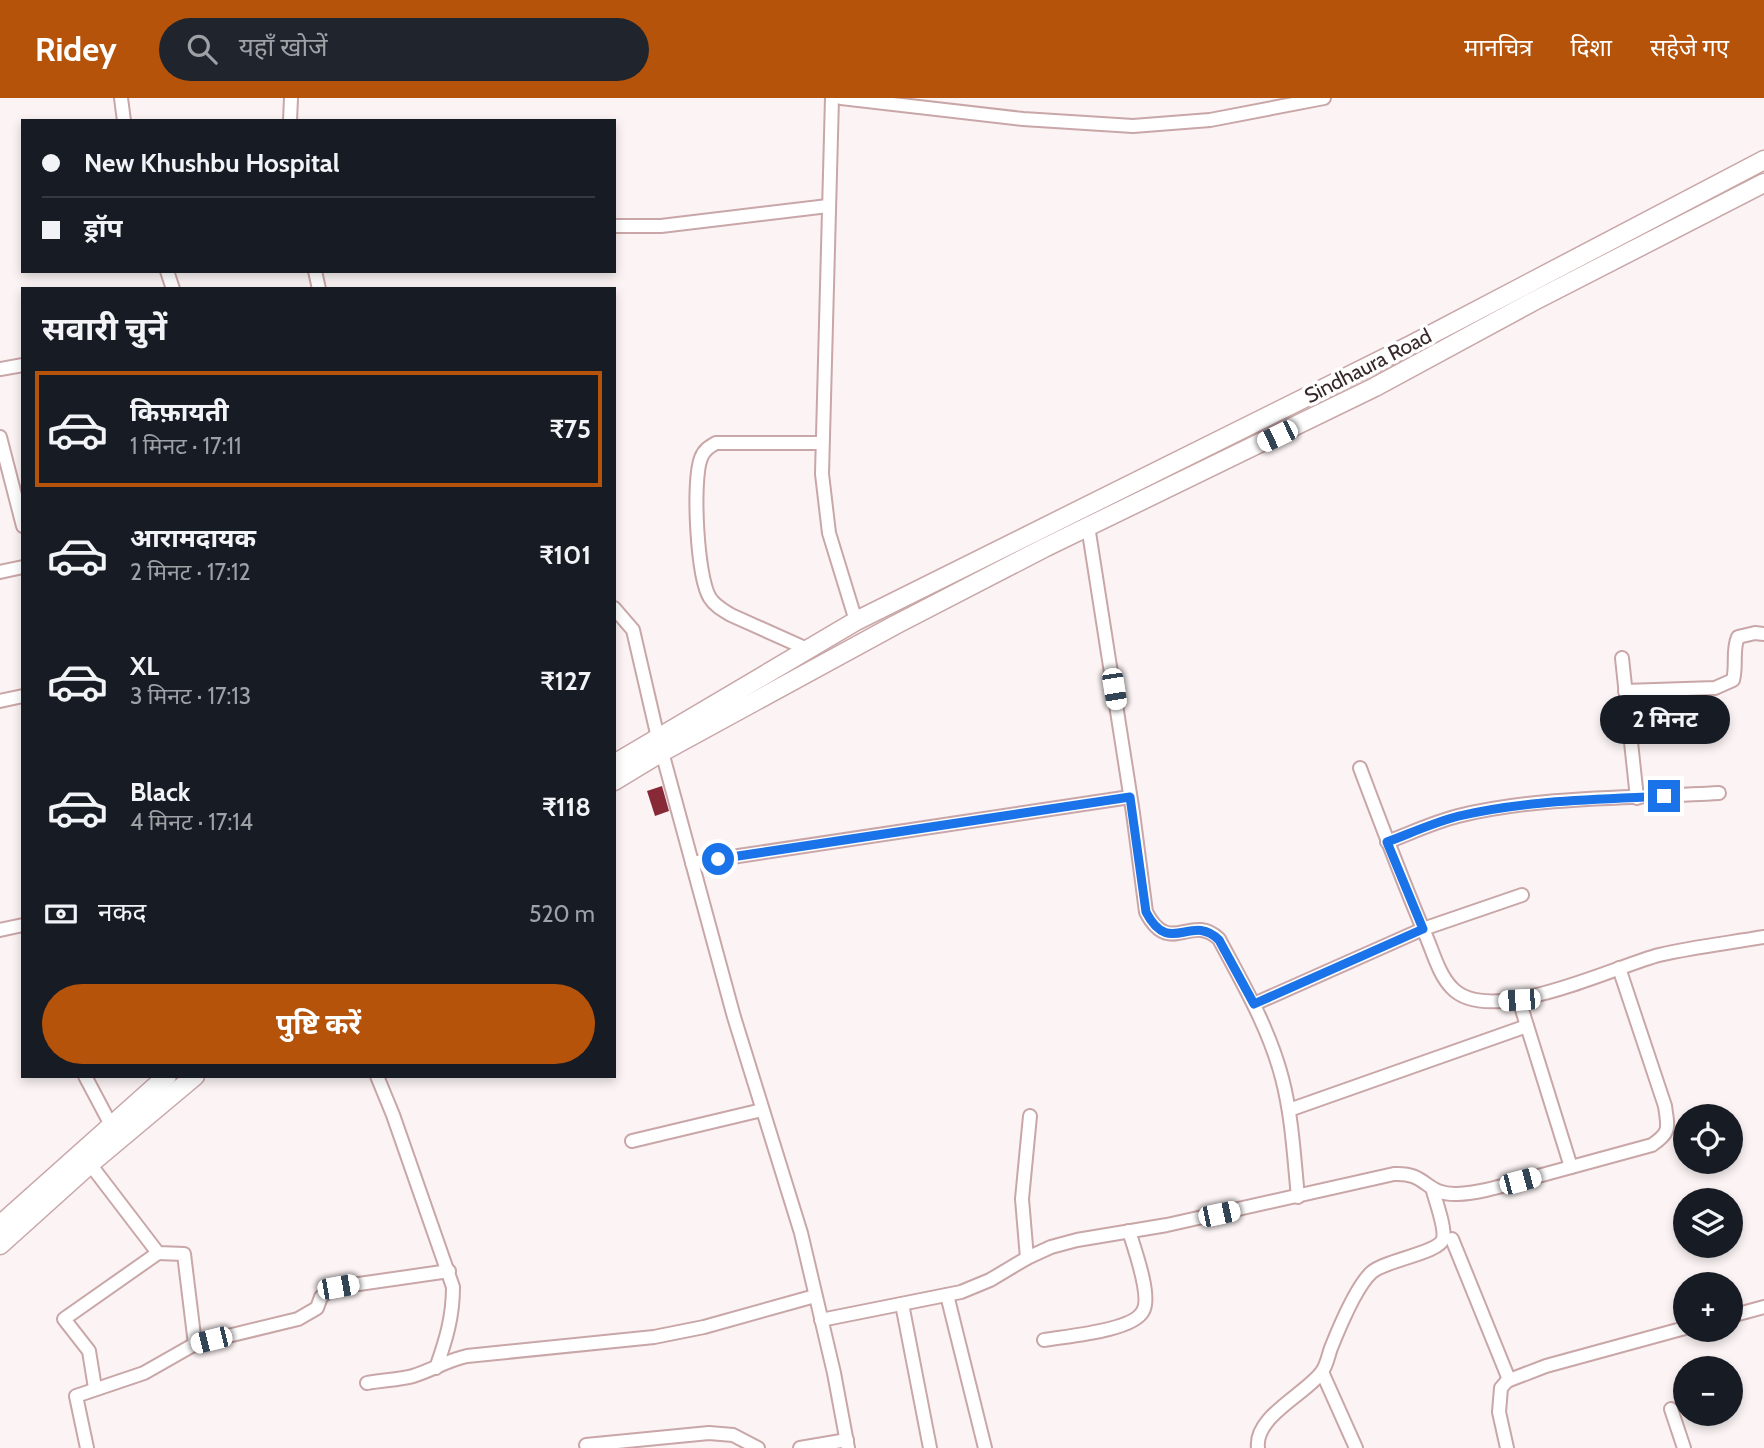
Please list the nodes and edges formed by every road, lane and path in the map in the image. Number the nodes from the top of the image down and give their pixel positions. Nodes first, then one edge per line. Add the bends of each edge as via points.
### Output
1 (121, 98) edge
2 (291, 98) edge
3 (832, 98) edge
4 (842, 98) edge
5 (1324, 98) edge
6 (1261, 104) edge
7 (124, 119) edge
8 (290, 119) edge
9 (1764, 160) edge
10 (1764, 183) edge
11 (828, 206) junction
12 (616, 226) edge
13 (21, 365) edge
14 (0, 369) edge
15 (0, 437) edge
16 (822, 443) junction
17 (2, 451) edge
18 (21, 519) edge
19 (1088, 526) junction
20 (21, 567) edge
21 (0, 572) edge
22 (616, 610) edge
23 (856, 621) junction
24 (1764, 634) edge
25 (807, 649) junction
26 (1622, 658) dead end
27 (1625, 691) junction
28 (21, 696) edge
29 (0, 701) edge
30 (660, 745) junction
31 (616, 763) edge
32 (1360, 768) dead end
33 (616, 779) edge
34 (1719, 793) dead end
35 (1130, 797) junction
36 (1637, 798) junction
37 (1387, 842) junction
38 (692, 863) junction
39 (1522, 895) dead end
40 (21, 925) edge
41 (1423, 929) junction
42 (0, 930) edge
43 (1764, 937) edge
44 (1619, 968) junction
45 (1519, 1000) junction
46 (1254, 1004) junction
47 (1527, 1026) junction
48 (86, 1078) edge
49 (165, 1078) edge
50 (193, 1078) edge
51 (378, 1078) edge
52 (762, 1110) junction
53 (1289, 1110) junction
54 (1030, 1116) dead end
55 (111, 1125) junction
56 (632, 1141) dead end
57 (90, 1164) junction
58 (1571, 1167) junction
59 (1433, 1191) junction
60 (1298, 1197) junction
61 (0, 1225) edge
62 (1129, 1231) junction
63 (1452, 1239) dead end
64 (0, 1245) edge
65 (158, 1253) junction
66 (1027, 1258) junction
67 (449, 1271) junction
68 (947, 1295) junction
69 (815, 1296) junction
70 (902, 1304) junction
71 (1764, 1307) edge
72 (1743, 1313) edge
73 (821, 1320) junction
74 (1673, 1331) edge
75 (1044, 1340) dead end
76 (195, 1344) junction
77 (436, 1368) junction
78 (1322, 1372) junction
79 (1507, 1381) junction
80 (367, 1383) dead end
81 (94, 1388) junction
82 (1671, 1409) dead end
83 (847, 1444) edge
84 (586, 1445) dead end
85 (87, 1448) edge
86 (758, 1448) edge
87 (800, 1448) edge
88 (930, 1448) edge
89 (985, 1448) edge
90 (1258, 1448) edge
91 (1356, 1448) edge
92 (1507, 1448) edge
93 (1684, 1448) edge

1 - 7 street
2 - 8 street
3 - 11 street
4 - 6 street via 1023,119 1133,126 1210,120
5 - 6 street
9 - 23 street, Sindhaura Road via 1411,345
10 - 19 street via 1375,387
11 - 12 street via 661,226
11 - 16 street
13 - 14 street
15 - 17 street
16 - 23 street via 829,533
16 - 25 street via 716,443 706,448 698,470 699,558 710,598 731,615
17 - 18 street
19 - 30 street
19 - 35 street
20 - 21 street
22 - 30 street via 633,630
23 - 25 street, Sindhaura Road
24 - 27 street via 1738,637 1733,680 1726,685
25 - 30 street, Sindhaura Road
26 - 27 street
27 - 36 street
28 - 29 street
30 - 31 street
30 - 33 street
30 - 38 street
32 - 37 street
34 - 36 street
35 - 38 street
35 - 46 street via 1146,912 1152,924 1171,935 1202,929 1212,933
36 - 37 street via 1485,811
37 - 41 street
38 - 52 street
39 - 41 street
40 - 42 street
41 - 45 street via 1451,987 1464,997
41 - 46 street
43 - 44 street via 1659,955
44 - 45 street
44 - 58 street via 1668,1128 1652,1145
45 - 47 street
46 - 53 street via 1272,1046
47 - 53 street
47 - 58 street
48 - 55 street
49 - 55 street
50 - 57 street
51 - 67 street
52 - 56 street
52 - 69 street via 801,1233
53 - 60 street
54 - 66 street via 1022,1199
55 - 61 street
57 - 64 street
57 - 65 street
58 - 59 street via 1495,1188 1460,1194
59 - 60 street via 1408,1173
59 - 78 street via 1443,1239 1371,1273
60 - 62 street
62 - 66 street via 1077,1240
62 - 75 street via 1146,1298 1144,1310 1118,1327
63 - 79 street
65 - 76 street via 184,1254
65 - 81 street via 64,1319 89,1351
66 - 68 street via 990,1280
67 - 76 street via 338,1287 298,1319
67 - 77 street via 453,1308
68 - 70 street
68 - 89 street
69 - 73 street
69 - 77 street via 679,1332 467,1356
70 - 73 street
70 - 88 street
71 - 72 street
73 - 83 street
74 - 79 street
76 - 81 street via 144,1373
77 - 80 street
78 - 90 street via 1260,1431
78 - 91 street
79 - 92 street via 1501,1388 1499,1412
81 - 85 street via 76,1396
82 - 93 street
83 - 87 street
84 - 86 street via 709,1433 733,1435

